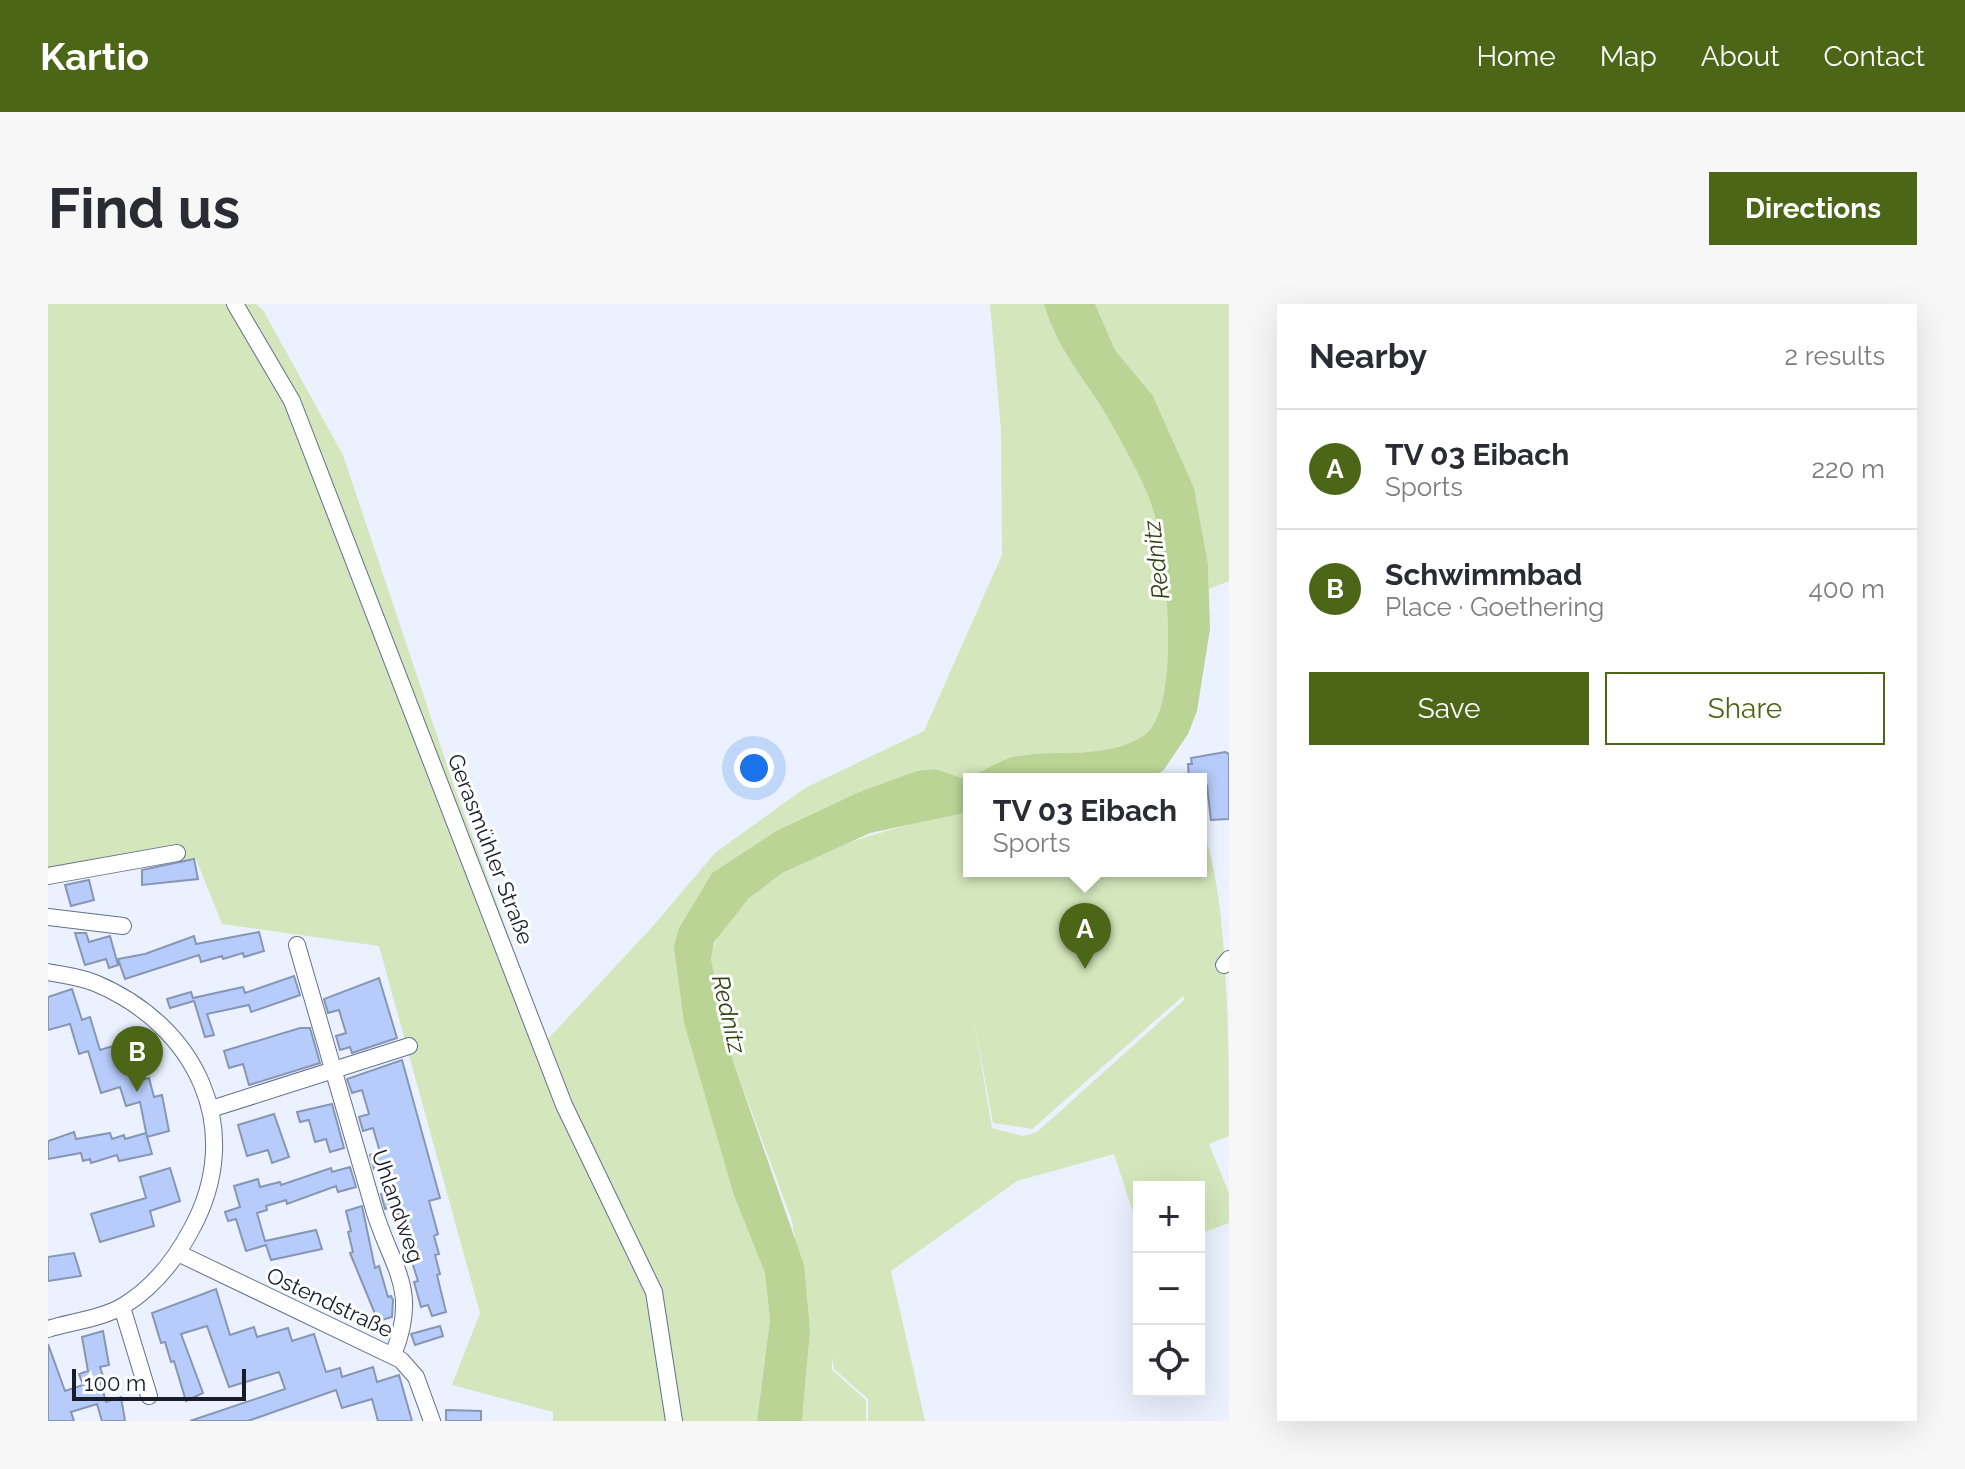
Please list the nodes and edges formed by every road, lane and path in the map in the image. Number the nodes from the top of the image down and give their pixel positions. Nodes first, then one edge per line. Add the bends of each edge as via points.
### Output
1 (235, 304) edge
2 (177, 853) dead end
3 (48, 876) edge
4 (48, 917) edge
5 (123, 926) dead end
6 (297, 945) dead end
7 (48, 972) edge
8 (409, 1046) dead end
9 (333, 1071) junction
10 (211, 1109) junction
11 (178, 1253) junction
12 (122, 1307) junction
13 (48, 1329) edge
14 (393, 1355) junction
15 (149, 1396) dead end
16 (432, 1421) edge
17 (674, 1421) edge

1 - 17 street, Gerasmühler Straße via 292,401 564,1105 654,1292
2 - 3 street
4 - 5 street
6 - 9 street, Uhlandweg
7 - 10 street via 91,981 146,1010 189,1056
8 - 9 street
9 - 10 street
9 - 14 street, Uhlandweg via 405,1298 406,1313
10 - 11 street via 214,1165 201,1213
11 - 12 street via 157,1279
11 - 14 street, Ostendstraße
12 - 13 street
12 - 15 street
14 - 16 street, Ostendstraße via 416,1377

